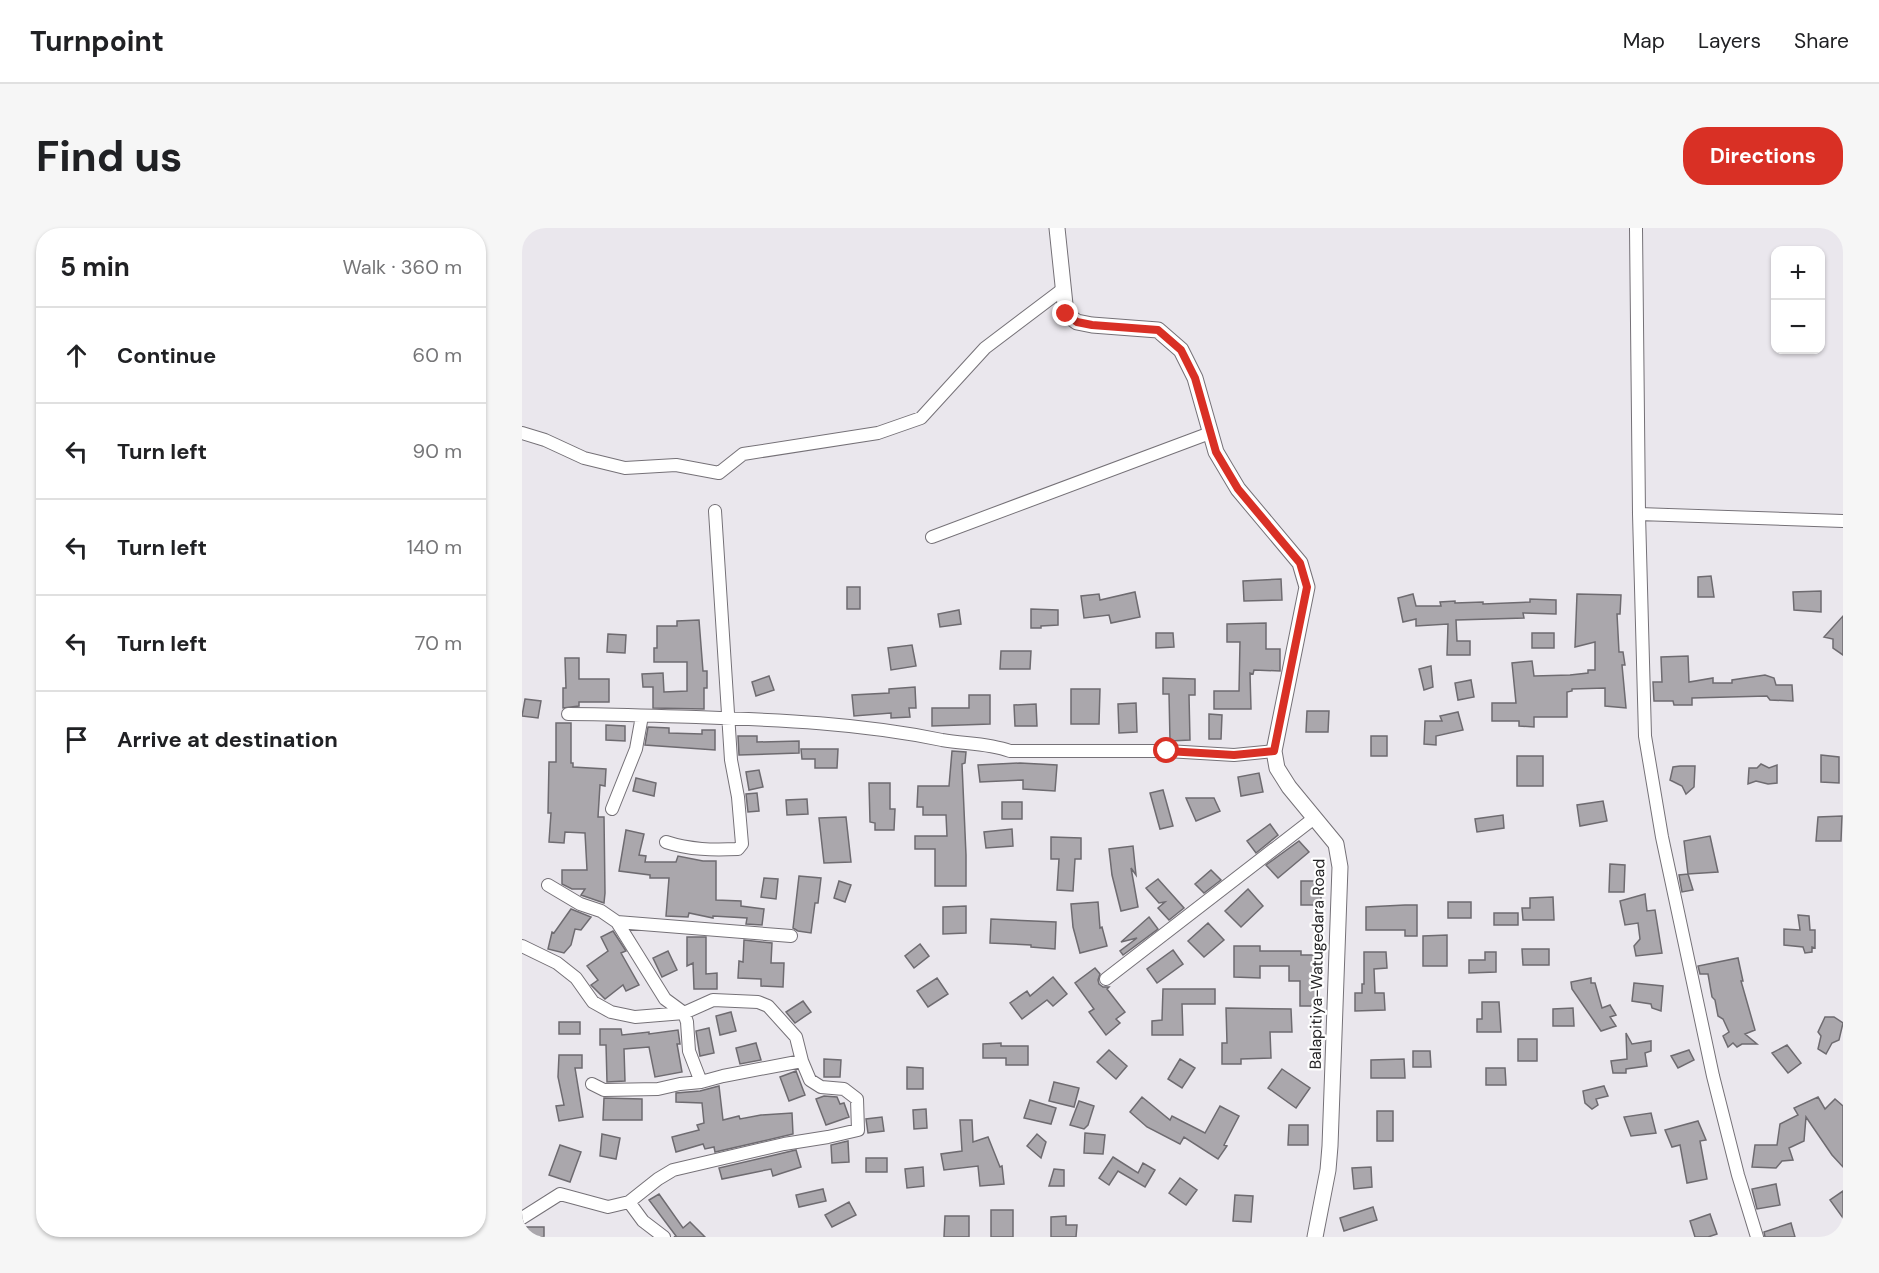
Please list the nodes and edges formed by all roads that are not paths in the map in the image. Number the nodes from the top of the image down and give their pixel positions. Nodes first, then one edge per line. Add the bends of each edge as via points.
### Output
1 (1057, 228) edge
2 (1636, 228) edge
3 (1063, 289) junction
4 (522, 433) edge
5 (1210, 434) junction
6 (715, 511) dead end
7 (1639, 514) junction
8 (1843, 521) edge
9 (932, 537) dead end
10 (568, 714) dead end
11 (642, 716) junction
12 (728, 718) junction
13 (1274, 751) junction
14 (612, 809) dead end
15 (1313, 819) junction
16 (666, 842) dead end
17 (548, 885) dead end
18 (617, 922) junction
19 (791, 936) dead end
20 (522, 946) edge
21 (1106, 979) dead end
22 (684, 1013) junction
23 (802, 1061) junction
24 (701, 1082) junction
25 (592, 1084) dead end
26 (629, 1202) junction
27 (522, 1218) edge
28 (664, 1237) edge
29 (1315, 1237) edge
30 (1757, 1237) edge

1 - 3 main road
2 - 7 street
3 - 4 street via 985,348 921,418 879,433 743,454 719,473 676,465 625,468 584,458
3 - 5 main road via 1066,314 1077,322 1158,330 1181,350 1195,378
5 - 9 street
5 - 13 main road via 1238,489 1300,563 1307,587
6 - 12 street
7 - 8 street
7 - 30 street via 1647,748 1713,1076
10 - 11 street
11 - 12 street
11 - 14 street via 636,749
12 - 13 street via 881,728 1010,751 1234,755
12 - 16 street via 742,844 738,849 711,850
13 - 15 main road, Balapitiya-Watugedara Road via 1277,768
15 - 21 street
15 - 29 main road, Balapitiya-Watugedara Road via 1336,844 1340,867 1330,1146
17 - 18 street
18 - 19 street
18 - 22 street via 664,999
20 - 22 street via 557,963 576,978 593,1002 611,1012 635,1017
22 - 23 street via 713,1000 768,1005 796,1037
22 - 24 street via 689,1051
23 - 24 street
23 - 26 street via 810,1080 821,1087 844,1089 857,1099 858,1130 673,1170
24 - 25 street via 620,1090 604,1090
26 - 27 street via 608,1207 560,1194
26 - 28 street via 643,1221

